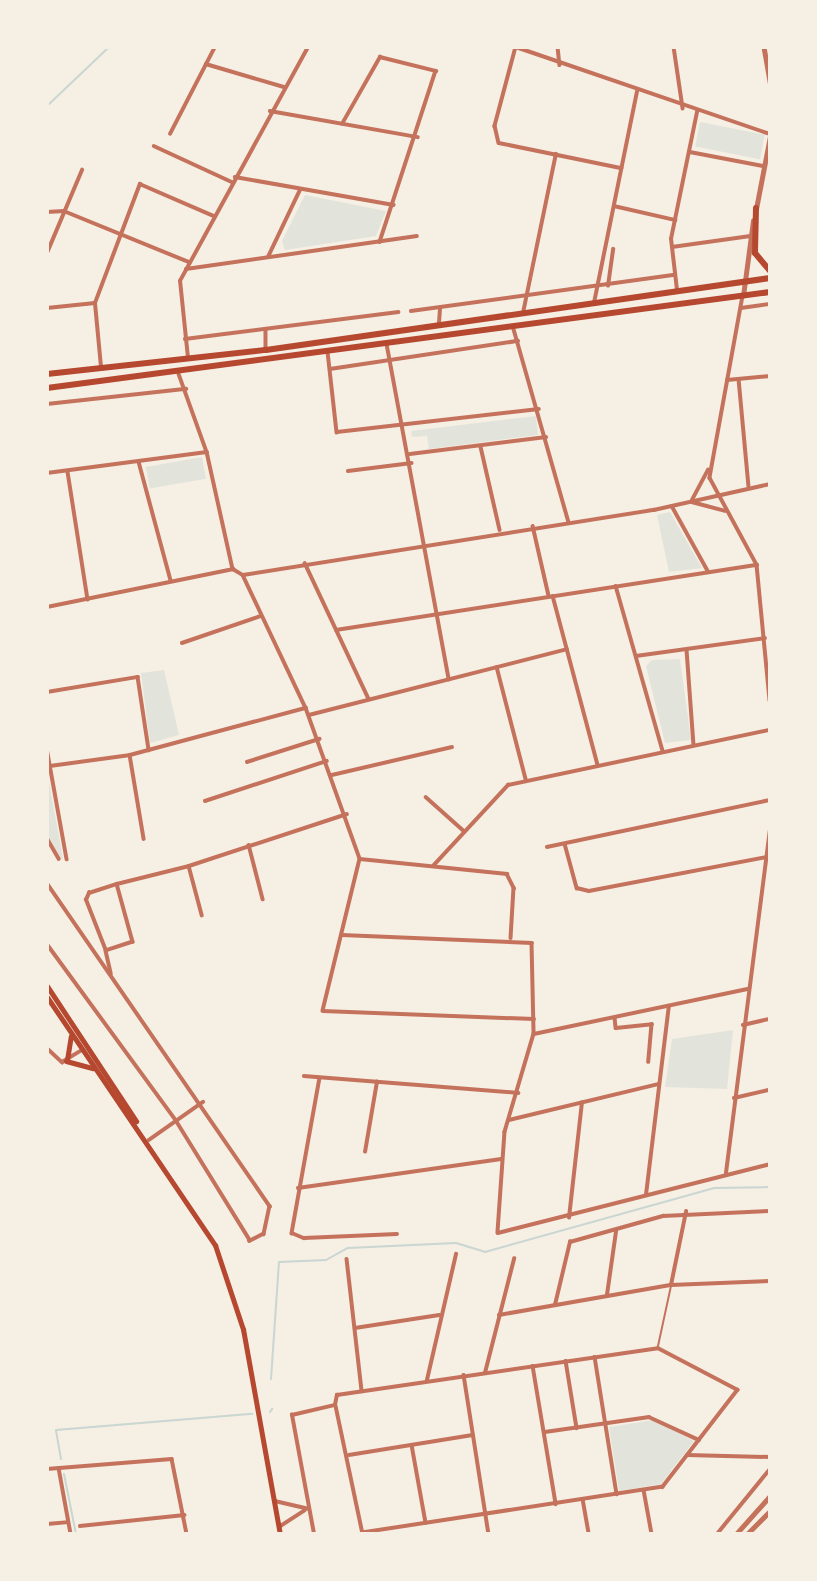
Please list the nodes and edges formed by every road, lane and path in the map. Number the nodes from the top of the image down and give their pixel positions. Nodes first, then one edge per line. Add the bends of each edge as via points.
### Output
1 (215, 47) edge
2 (308, 47) edge
3 (516, 47) edge
4 (558, 47) edge
5 (674, 47) edge
6 (764, 47) edge
7 (206, 64) junction
8 (560, 65) junction
9 (770, 82) edge
10 (284, 87) junction
11 (637, 92) junction
12 (683, 108) junction
13 (270, 111) junction
14 (697, 113) junction
15 (342, 124) junction
16 (170, 134) dead end
17 (770, 135) edge
18 (418, 137) junction
19 (154, 146) dead end
20 (690, 152) junction
21 (556, 153) junction
22 (763, 166) junction
23 (621, 168) junction
24 (82, 170) dead end
25 (233, 180) junction
26 (301, 189) junction
27 (394, 205) junction
28 (614, 206) junction
29 (756, 208) junction
30 (64, 211) junction
31 (47, 212) edge
32 (214, 216) junction
33 (675, 220) junction
34 (117, 233) junction
35 (417, 236) dead end
36 (751, 236) junction
37 (380, 242) junction
38 (671, 247) junction
39 (613, 249) dead end
40 (47, 253) edge
41 (268, 257) junction
42 (190, 262) junction
43 (186, 269) junction
44 (770, 271) edge
45 (673, 275) junction
46 (770, 278) edge
47 (744, 282) junction
48 (608, 286) junction
49 (597, 287) junction
50 (677, 292) junction
51 (770, 292) edge
52 (526, 296) junction
53 (743, 296) junction
54 (95, 303) junction
55 (594, 304) junction
56 (770, 304) edge
57 (440, 307) junction
58 (47, 308) edge
59 (741, 308) junction
60 (411, 311) dead end
61 (398, 312) dead end
62 (523, 313) junction
63 (439, 323) junction
64 (512, 324) junction
65 (266, 329) junction
66 (185, 339) junction
67 (518, 341) junction
68 (387, 344) junction
69 (266, 350) junction
70 (328, 352) junction
71 (188, 359) junction
72 (390, 359) junction
73 (101, 366) junction
74 (329, 369) junction
75 (47, 374) edge
76 (179, 374) junction
77 (770, 376) edge
78 (739, 379) junction
79 (726, 380) junction
80 (47, 388) edge
81 (186, 389) junction
82 (47, 404) edge
83 (539, 409) junction
84 (403, 423) junction
85 (546, 436) junction
86 (481, 446) junction
87 (207, 452) junction
88 (410, 454) junction
89 (139, 462) junction
90 (412, 463) junction
91 (710, 466) junction
92 (348, 471) dead end
93 (68, 472) junction
94 (47, 473) edge
95 (770, 484) edge
96 (749, 486) junction
97 (714, 493) junction
98 (690, 501) junction
99 (672, 506) junction
100 (728, 513) junction
101 (569, 522) junction
102 (533, 526) junction
103 (500, 530) junction
104 (428, 542) junction
105 (305, 563) junction
106 (757, 565) junction
107 (233, 569) junction
108 (709, 572) junction
109 (243, 575) junction
110 (171, 581) junction
111 (616, 586) junction
112 (551, 596) junction
113 (88, 599) junction
114 (47, 607) edge
115 (439, 613) junction
116 (261, 616) junction
117 (336, 630) junction
118 (765, 638) junction
119 (182, 643) dead end
120 (567, 649) junction
121 (687, 649) junction
122 (636, 656) junction
123 (497, 667) junction
124 (449, 679) junction
125 (47, 692) edge
126 (369, 699) junction
127 (770, 700) edge
128 (306, 708) junction
129 (309, 715) junction
130 (770, 730) edge
131 (318, 739) junction
132 (694, 745) junction
133 (452, 747) dead end
134 (47, 748) edge
135 (149, 750) junction
136 (663, 751) junction
137 (130, 755) junction
138 (327, 761) junction
139 (247, 762) dead end
140 (598, 765) junction
141 (50, 766) junction
142 (332, 775) junction
143 (526, 779) junction
144 (426, 797) dead end
145 (770, 800) edge
146 (205, 801) dead end
147 (347, 814) junction
148 (770, 829) edge
149 (464, 831) junction
150 (47, 838) edge
151 (144, 839) dead end
152 (565, 844) junction
153 (249, 845) junction
154 (547, 848) dead end
155 (767, 857) junction
156 (59, 859) dead end
157 (67, 859) dead end
158 (360, 859) junction
159 (434, 865) junction
160 (189, 866) junction
161 (767, 873) edge
162 (47, 883) edge
163 (117, 884) junction
164 (263, 898) dead end
165 (202, 915) dead end
166 (342, 934) junction
167 (511, 939) junction
168 (47, 945) edge
169 (106, 951) junction
170 (111, 975) junction
171 (47, 986) edge
172 (748, 989) junction
173 (47, 997) edge
174 (669, 1006) junction
175 (615, 1018) junction
176 (534, 1019) junction
177 (770, 1019) edge
178 (743, 1025) junction
179 (67, 1026) junction
180 (534, 1034) junction
181 (85, 1041) junction
182 (47, 1048) edge
183 (82, 1050) junction
184 (93, 1053) junction
185 (67, 1060) junction
186 (649, 1062) dead end
187 (101, 1074) junction
188 (304, 1076) dead end
189 (320, 1078) junction
190 (377, 1082) junction
191 (659, 1084) junction
192 (770, 1090) edge
193 (519, 1093) junction
194 (734, 1098) junction
195 (203, 1102) junction
196 (582, 1103) junction
197 (509, 1120) junction
198 (176, 1121) junction
199 (137, 1124) junction
200 (149, 1140) junction
201 (365, 1152) dead end
202 (501, 1159) junction
203 (770, 1164) edge
204 (726, 1173) junction
205 (298, 1188) junction
206 (646, 1195) junction
207 (770, 1211) edge
208 (686, 1212) junction
209 (569, 1218) junction
210 (616, 1231) junction
211 (397, 1234) dead end
212 (456, 1254) dead end
213 (347, 1259) dead end
214 (514, 1259) dead end
215 (770, 1281) edge
216 (671, 1285) junction
217 (607, 1296) junction
218 (555, 1305) junction
219 (439, 1315) junction
220 (499, 1315) junction
221 (355, 1328) junction
222 (658, 1348) junction
223 (595, 1357) junction
224 (566, 1361) junction
225 (533, 1366) junction
226 (485, 1373) junction
227 (464, 1375) junction
228 (427, 1380) junction
229 (362, 1391) junction
230 (335, 1405) junction
231 (606, 1423) junction
232 (577, 1427) junction
233 (545, 1432) junction
234 (472, 1434) junction
235 (699, 1440) junction
236 (412, 1445) junction
237 (349, 1455) junction
238 (687, 1455) junction
239 (770, 1457) edge
240 (58, 1468) junction
241 (47, 1469) edge
242 (770, 1469) edge
243 (644, 1490) junction
244 (617, 1494) junction
245 (770, 1496) edge
246 (583, 1499) junction
247 (274, 1500) junction
248 (556, 1504) junction
249 (309, 1509) junction
250 (770, 1510) edge
251 (485, 1514) junction
252 (184, 1515) junction
253 (68, 1522) junction
254 (426, 1523) junction
255 (47, 1524) edge
256 (80, 1526) dead end
257 (280, 1530) edge
258 (363, 1533) edge
259 (71, 1534) edge
260 (187, 1534) edge
261 (314, 1534) edge
262 (489, 1534) edge
263 (589, 1534) edge
264 (652, 1534) edge
265 (717, 1534) edge
266 (736, 1534) edge
267 (747, 1534) edge

1 - 7 street
2 - 10 street
3 - 8 street
3 - 21 street via 494,138
4 - 8 street
5 - 12 street
6 - 9 street
7 - 10 street
7 - 16 street
8 - 11 street
10 - 13 street
11 - 12 street
11 - 23 street
12 - 14 street
13 - 15 street
13 - 25 street
14 - 17 street
14 - 20 street
15 - 18 street
15 - 18 street via 366,74 383,56 436,71
17 - 22 street
18 - 27 street
19 - 25 street
20 - 22 street
20 - 33 street
21 - 23 street
21 - 52 street
22 - 29 street
23 - 28 street
24 - 30 street
25 - 26 street
25 - 32 street
26 - 27 street
26 - 41 street
27 - 37 street
28 - 33 street
28 - 49 street
29 - 36 street
29 - 44 highway via 755,253
30 - 31 street
30 - 34 street
30 - 40 street
32 - 34 street via 144,182
32 - 42 street
33 - 38 street
34 - 42 street
34 - 54 street
35 - 37 street
36 - 38 street
36 - 47 street
37 - 41 street
38 - 45 street
39 - 48 street
41 - 43 street
42 - 43 street
43 - 66 street via 178,306
45 - 48 street
45 - 50 street
46 - 47 highway
47 - 50 highway
47 - 53 street
48 - 49 street
49 - 52 street
49 - 55 street
50 - 55 highway
51 - 53 highway
52 - 57 street
52 - 62 street
53 - 59 street
53 - 64 highway
54 - 58 street
54 - 73 street
55 - 62 highway
56 - 59 street
57 - 60 street
57 - 63 street
59 - 79 street
61 - 65 street
62 - 63 highway
63 - 69 highway
64 - 67 street
64 - 68 highway
65 - 66 street
65 - 69 street
66 - 71 street
67 - 72 street
67 - 83 street
68 - 70 highway
68 - 72 street
69 - 71 highway
70 - 74 street
70 - 76 highway
71 - 73 highway
72 - 74 street
72 - 84 street
73 - 75 highway
74 - 84 street via 335,431
76 - 80 highway
76 - 81 street
77 - 78 street
78 - 79 street
78 - 96 street
79 - 91 street
81 - 82 street
81 - 87 street
83 - 84 street
83 - 85 street
84 - 88 street
85 - 86 street
85 - 101 street
86 - 88 street
86 - 103 street
87 - 89 street
87 - 107 street
88 - 90 street
89 - 93 street
89 - 110 street
90 - 92 street
90 - 104 street
91 - 97 street
91 - 98 street
93 - 94 street
93 - 113 street
95 - 96 street
96 - 97 street
97 - 98 street
97 - 100 street
98 - 99 street
98 - 100 street
99 - 101 street
99 - 108 street
100 - 106 street
101 - 102 street
102 - 103 street
102 - 112 street
103 - 104 street
104 - 105 street
104 - 115 street
105 - 109 street
105 - 117 street
106 - 108 street
106 - 118 street
107 - 109 street
107 - 110 street
108 - 111 street
109 - 116 street
110 - 113 street
111 - 112 street
111 - 122 street
112 - 115 street
112 - 120 street
113 - 114 street
115 - 117 street
115 - 124 street
116 - 119 street
116 - 128 street
117 - 126 street
118 - 121 street
118 - 127 street
120 - 123 street
120 - 140 street
121 - 122 street
121 - 132 street
122 - 136 street
123 - 124 street
123 - 143 street
124 - 126 street
125 - 135 street via 138,677
126 - 129 street
128 - 129 street
128 - 135 street
129 - 131 street
130 - 132 street
131 - 138 street
131 - 139 street
132 - 136 street
133 - 142 street
134 - 141 street
135 - 137 street
136 - 140 street
137 - 141 street
137 - 151 street
138 - 142 street
138 - 146 street
140 - 143 street
141 - 157 street
142 - 147 street
143 - 149 street via 499,791
144 - 149 street
145 - 152 street
147 - 153 street
147 - 158 street
148 - 155 street
149 - 159 street
150 - 156 street
152 - 154 street
152 - 155 street via 580,890
153 - 160 street
153 - 164 street
155 - 161 street
158 - 159 street
158 - 166 street
159 - 167 street via 497,869 511,877
160 - 163 street
160 - 165 street
161 - 172 street
162 - 170 street
163 - 169 street via 132,944
163 - 169 street via 86,900
166 - 167 street
166 - 176 street via 323,1011
167 - 176 street via 532,943
168 - 198 street
169 - 170 street
170 - 195 street
171 - 181 main road
172 - 174 street
172 - 178 street
173 - 179 main road
174 - 175 street
174 - 191 street
175 - 180 street
175 - 186 street via 616,1028 652,1024
176 - 180 street
177 - 178 street
178 - 194 street
179 - 183 main road
179 - 185 main road via 72,1044
180 - 193 street
181 - 183 main road
181 - 184 main road
182 - 185 street
183 - 184 main road
183 - 185 street
183 - 187 main road
184 - 199 main road
185 - 187 main road via 82,1060
187 - 199 main road
188 - 189 street
189 - 190 street
189 - 205 street
190 - 193 street
190 - 201 street
191 - 196 street
191 - 206 street
192 - 194 street
193 - 197 street
194 - 204 street
195 - 198 street
195 - 198 street via 270,1206 267,1228 250,1241
196 - 197 street
196 - 209 street
197 - 202 street
198 - 200 street
199 - 200 main road
200 - 247 main road via 197,1212 226,1272
202 - 205 street
202 - 209 street via 494,1228 504,1234
203 - 204 street
204 - 206 street
205 - 211 street via 292,1228 299,1237
206 - 209 street
207 - 208 street
208 - 210 street
208 - 216 street
210 - 217 street
210 - 218 street via 570,1242
212 - 219 street
213 - 221 street
214 - 220 street
215 - 216 street
216 - 217 street
216 - 222 lane
217 - 218 street
218 - 220 street
219 - 221 street
219 - 228 street
220 - 226 street
221 - 229 street
222 - 223 street
222 - 235 street via 738,1390
223 - 224 street
223 - 231 street
224 - 225 street
224 - 232 street
225 - 226 street
225 - 233 street
226 - 227 street
227 - 228 street
227 - 234 street
228 - 229 street
229 - 230 street via 337,1395
230 - 237 street
230 - 249 street via 292,1415
231 - 232 street
231 - 235 street via 649,1417
231 - 244 street
232 - 233 street
233 - 248 street
234 - 236 street
234 - 251 street
235 - 238 street
236 - 237 street
236 - 254 street
237 - 258 street
238 - 239 street
238 - 243 street via 663,1488
240 - 241 street
240 - 252 street via 172,1459
240 - 253 street
242 - 265 street
243 - 244 street
243 - 264 street
244 - 246 street
245 - 266 street
246 - 248 street
246 - 263 street
247 - 249 street
247 - 257 main road
248 - 251 street
249 - 257 street
249 - 261 street
250 - 267 street
251 - 254 street
251 - 262 street
252 - 256 street
252 - 260 street
253 - 255 street
253 - 259 street
254 - 258 street

